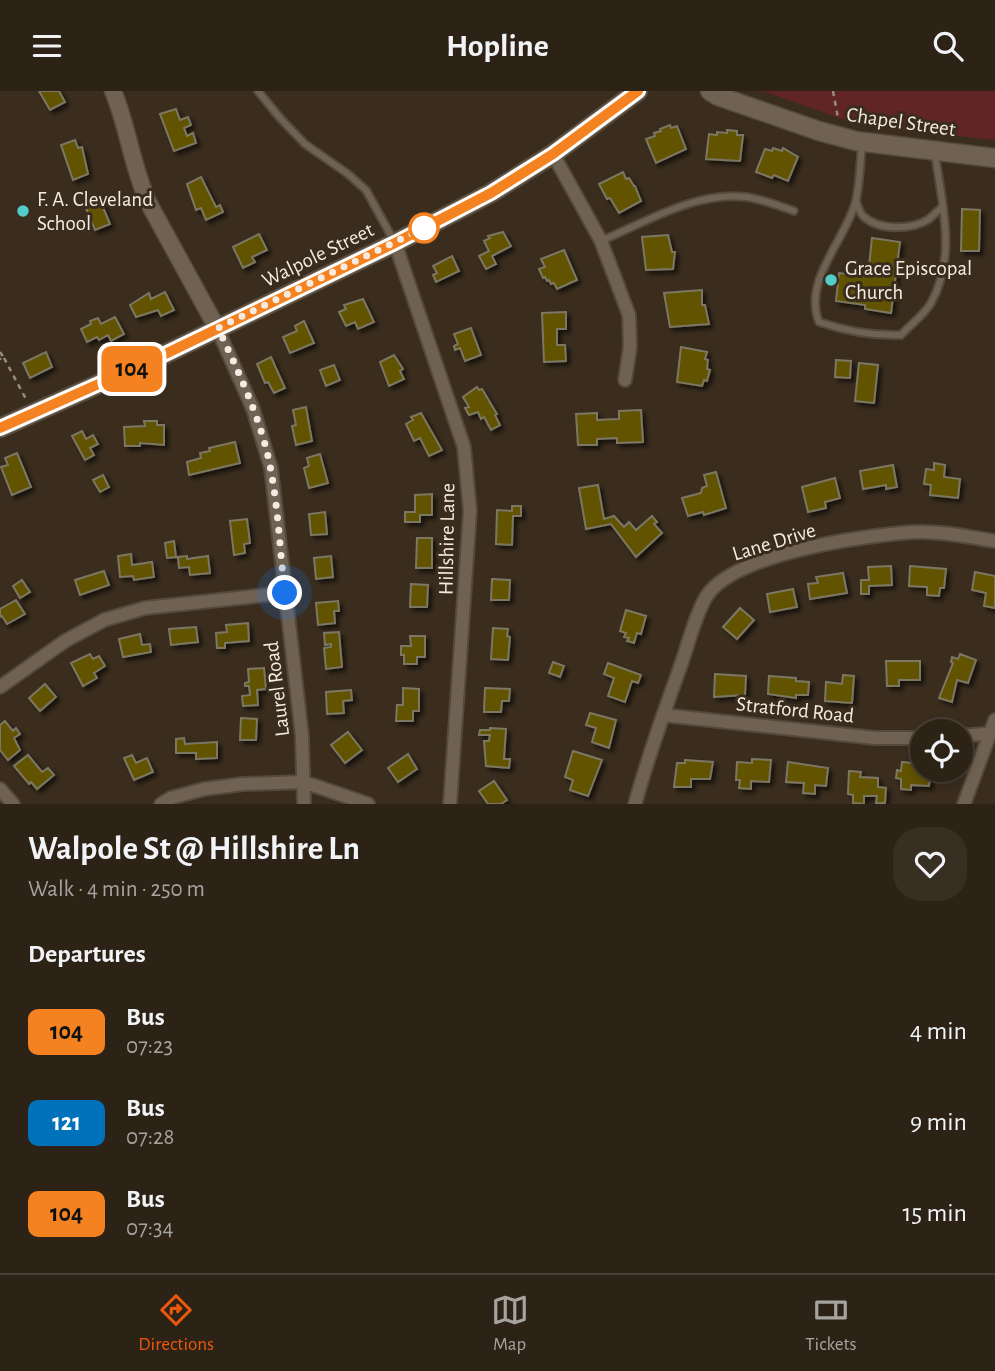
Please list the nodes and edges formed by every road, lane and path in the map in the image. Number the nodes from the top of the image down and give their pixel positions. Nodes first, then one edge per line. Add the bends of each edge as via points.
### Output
1 (113, 91) edge
2 (258, 91) edge
3 (697, 91) edge
4 (736, 91) edge
5 (833, 91) edge
6 (640, 92) edge
7 (714, 94) edge
8 (762, 110) junction
9 (838, 118) dead end
10 (863, 142) junction
11 (935, 151) junction
12 (553, 154) junction
13 (995, 157) edge
14 (856, 201) junction
15 (942, 207) junction
16 (794, 211) dead end
17 (601, 241) junction
18 (395, 243) junction
19 (218, 328) junction
20 (0, 352) edge
21 (2, 358) edge
22 (625, 380) dead end
23 (33, 414) junction
24 (0, 428) edge
25 (995, 541) edge
26 (285, 593) junction
27 (0, 687) edge
28 (663, 715) junction
29 (995, 720) edge
30 (992, 733) edge
31 (973, 735) edge
32 (910, 738) edge
33 (304, 782) junction
34 (0, 789) edge
35 (13, 804) edge
36 (161, 804) edge
37 (304, 804) edge
38 (368, 804) edge
39 (450, 804) edge
40 (635, 804) edge
41 (964, 804) edge

1 - 19 street via 141,185
2 - 18 lane via 305,144 366,190
3 - 7 main road, Chapel Street
4 - 8 main road, Chapel Street
5 - 9 path
6 - 12 main road, Walpole Street
7 - 8 main road, Chapel Street
8 - 10 main road, Chapel Street
10 - 11 main road, Chapel Street
10 - 14 lane
11 - 13 main road, Chapel Street
11 - 15 lane
12 - 17 street
12 - 18 main road, Walpole Street via 491,193
14 - 15 lane via 861,215 891,227 909,227
14 - 15 lane via 823,269 814,310 819,322 879,336 901,335 930,305 942,275 947,244
16 - 17 lane via 747,197 720,197 687,204
17 - 22 street via 629,315
18 - 19 main road, Walpole Street
18 - 39 street, Hillshire Lane via 464,447 467,470 470,511
19 - 23 main road, Walpole Street
19 - 26 street, Laurel Road via 267,450
20 - 21 path
21 - 23 path
23 - 24 main road, Walpole Street
25 - 28 street, Lane Drive via 906,533 797,551 744,567 720,581 706,597
26 - 27 street via 145,608 104,620
26 - 33 street, Laurel Road
28 - 32 street, Stratford Road
28 - 40 street, Lane Drive
29 - 30 street
30 - 31 street
30 - 41 street
33 - 36 street via 204,789
33 - 37 street, Laurel Road
33 - 38 street
34 - 35 street

